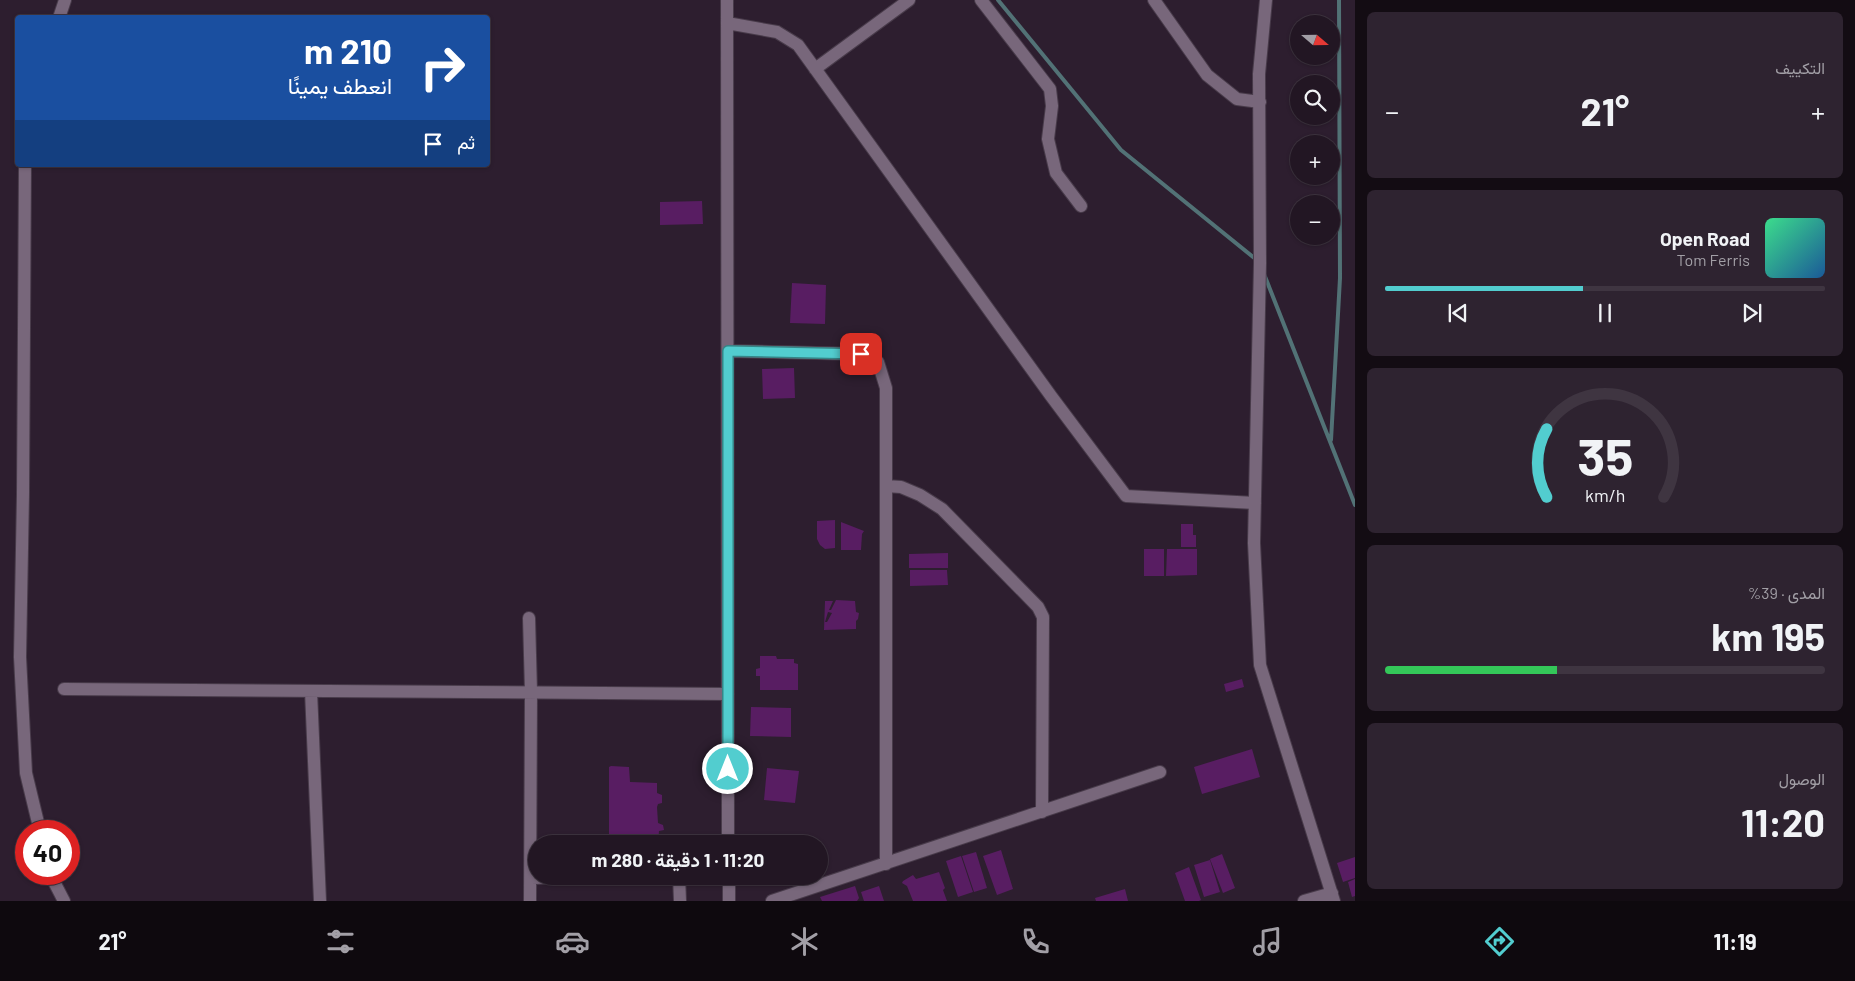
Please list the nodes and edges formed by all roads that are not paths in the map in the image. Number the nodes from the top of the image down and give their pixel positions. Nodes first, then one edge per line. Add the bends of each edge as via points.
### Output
1 (65, 0) edge
2 (727, 0) edge
3 (909, 0) edge
4 (981, 0) edge
5 (1154, 0) edge
6 (1266, 0) edge
7 (60, 15) edge
8 (727, 23) junction
9 (815, 69) junction
10 (1260, 102) junction
11 (25, 167) edge
12 (1081, 206) dead end
13 (728, 351) junction
14 (886, 486) junction
15 (1255, 503) junction
16 (529, 618) dead end
17 (64, 689) dead end
18 (311, 690) junction
19 (531, 692) junction
20 (728, 694) junction
21 (1160, 772) dead end
22 (1042, 812) junction
23 (37, 820) edge
24 (530, 835) edge
25 (728, 835) edge
26 (886, 864) junction
27 (56, 885) edge
28 (530, 885) edge
29 (679, 885) edge
30 (728, 885) edge
31 (1333, 897) edge
32 (64, 901) edge
33 (320, 901) edge
34 (530, 901) edge
35 (680, 901) edge
36 (729, 901) edge
37 (772, 901) edge
38 (1304, 901) edge

1 - 7 street
2 - 8 street
3 - 9 street
4 - 12 street via 1050,88 1052,106 1048,139 1056,173
5 - 10 street via 1207,75 1237,99
6 - 10 street via 1259,74
8 - 9 street via 777,32 798,46
8 - 13 street
9 - 15 street via 1126,496
10 - 15 street
11 - 23 street via 20,657 26,773
13 - 14 street via 844,352 861,354 878,362 886,388
13 - 20 street
14 - 22 street via 901,487 942,509 1038,607 1043,617
14 - 26 street
15 - 31 street via 1260,665
16 - 19 street
17 - 18 street
18 - 19 street
18 - 33 street
19 - 20 street
19 - 24 street
20 - 25 street
21 - 22 street
22 - 26 street
26 - 37 street
27 - 32 street
28 - 34 street
29 - 35 street
30 - 36 street
31 - 38 street

